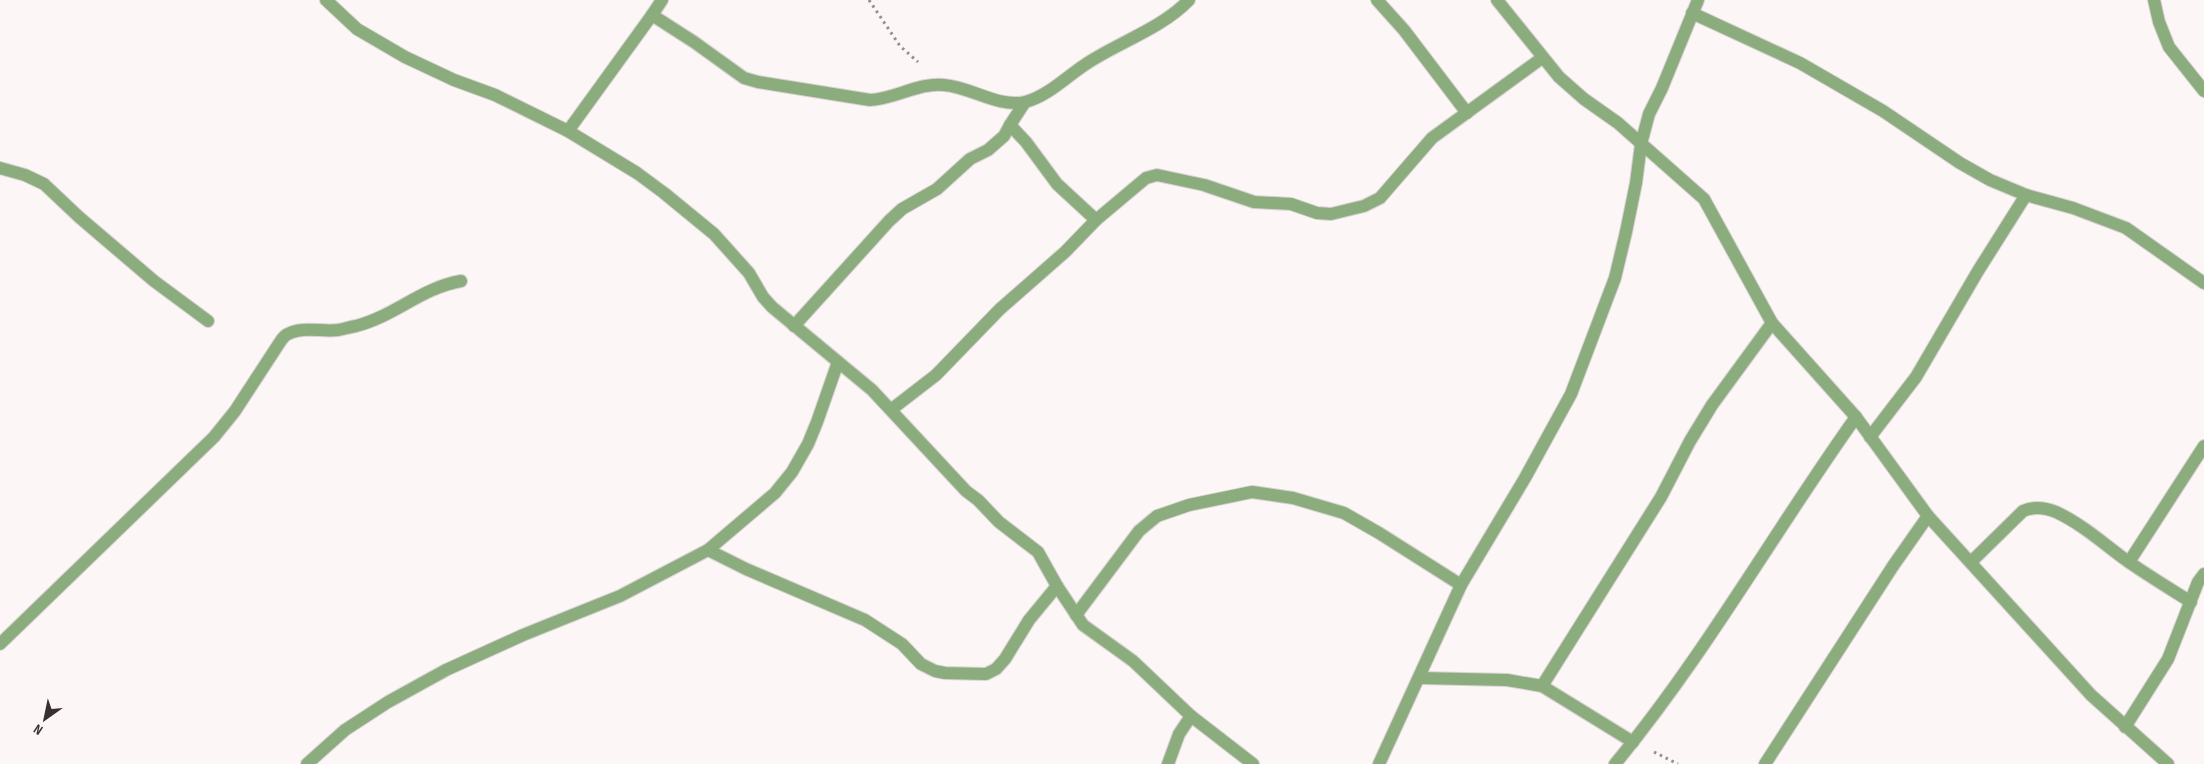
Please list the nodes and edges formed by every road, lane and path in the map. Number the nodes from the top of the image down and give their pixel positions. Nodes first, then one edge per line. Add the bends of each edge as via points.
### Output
1 (326, 0) edge
2 (662, 0) edge
3 (869, 0) edge
4 (1189, 0) edge
5 (1377, 0) edge
6 (1497, 0) edge
7 (1698, 0) edge
8 (2154, 0) edge
9 (1692, 13) junction
10 (652, 15) junction
11 (1542, 58) junction
12 (942, 84) junction
13 (2204, 91) edge
14 (1025, 102) junction
15 (1467, 113) junction
16 (1010, 126) junction
17 (568, 130) junction
18 (1641, 144) junction
19 (0, 168) edge
20 (2026, 195) junction
21 (1096, 220) junction
22 (462, 281) dead end
23 (2204, 283) edge
24 (208, 320) dead end
25 (1772, 323) junction
26 (794, 326) junction
27 (838, 362) junction
28 (892, 409) junction
29 (1856, 417) junction
30 (1870, 437) junction
31 (2204, 446) edge
32 (1928, 516) junction
33 (708, 550) junction
34 (1971, 562) junction
35 (2129, 562) junction
36 (2204, 574) edge
37 (1461, 585) junction
38 (1057, 586) junction
39 (2191, 602) junction
40 (1076, 615) junction
41 (0, 644) edge
42 (1420, 678) junction
43 (1542, 686) junction
44 (1191, 716) junction
45 (2124, 727) junction
46 (1633, 742) junction
47 (307, 764) edge
48 (1168, 764) edge
49 (1253, 764) edge
50 (1379, 764) edge
51 (1615, 764) edge
52 (1765, 764) edge
53 (2168, 764) edge

1 - 17 street via 357,29 405,58 495,95
2 - 10 street
3 - 12 path via 900,46
4 - 14 street via 1170,15 1086,64 1045,94
5 - 15 street
6 - 11 street
7 - 9 street
8 - 13 street via 2169,47
9 - 18 street via 1649,114
9 - 20 street via 1800,63 1883,111 1960,164
10 - 12 street via 744,78 758,82 870,100
10 - 17 street
11 - 15 street
11 - 18 street via 1577,94
12 - 14 street via 1000,101
14 - 16 street
15 - 21 street via 1432,138 1380,198 1356,209 1317,213 1291,204 1254,202 1204,185 1157,175 1146,178
16 - 21 street via 1057,184
16 - 26 street via 988,150 970,159 937,189 902,209 889,221
17 - 26 street via 637,173 714,234 749,273 763,297
18 - 25 street via 1704,199
18 - 37 street via 1636,183 1615,278 1571,394
19 - 24 street via 44,184 154,281
20 - 23 street via 2126,228
20 - 30 street via 1916,377
21 - 28 street via 1066,252 1000,309 936,375
22 - 41 street via 422,293 380,318 358,325 288,334 214,437
25 - 29 street
25 - 43 street via 1712,405 1661,497
26 - 27 street
27 - 28 street
27 - 33 street via 808,444 792,472 775,493
28 - 38 street via 966,491 1034,549
29 - 30 street
29 - 46 street via 1716,627
30 - 32 street
31 - 35 street
32 - 34 street
32 - 52 street
33 - 38 street via 865,620 902,644 921,664 945,673 986,674 996,669
33 - 47 street via 620,596 446,670 345,730
34 - 35 street via 2015,518 2030,508 2041,508 2077,524
34 - 45 street via 2090,695
35 - 39 street
36 - 39 street
37 - 40 street via 1344,513 1293,498 1252,492 1189,505 1157,516 1138,531
37 - 42 street
38 - 40 street
39 - 45 street via 2168,659
40 - 44 street via 1084,625 1133,661
42 - 43 street via 1508,680
42 - 50 street
43 - 46 street
44 - 48 street
44 - 49 street
45 - 53 street
46 - 51 street

